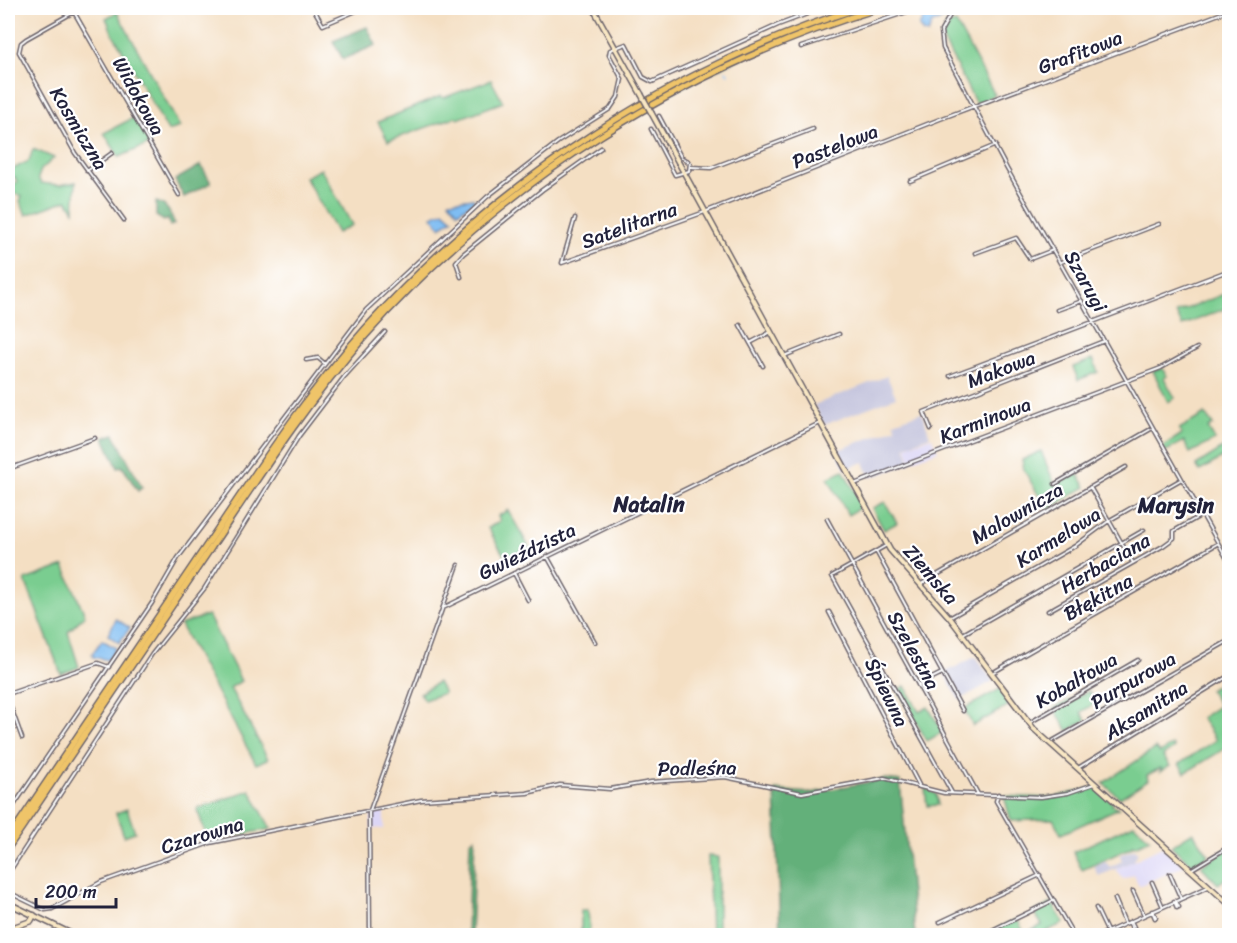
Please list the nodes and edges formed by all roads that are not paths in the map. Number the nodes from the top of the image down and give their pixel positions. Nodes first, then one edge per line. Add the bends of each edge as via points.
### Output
1 (81, 8) edge
2 (313, 8) edge
3 (363, 8) edge
4 (593, 8) edge
5 (824, 8) edge
6 (859, 8) edge
7 (880, 8) edge
8 (920, 8) edge
9 (954, 8) edge
10 (1230, 10) edge
11 (74, 12) junction
12 (615, 47) junction
13 (801, 47) dead end
14 (974, 106) junction
15 (659, 116) dead end
16 (651, 129) dead end
17 (813, 129) dead end
18 (996, 145) junction
19 (601, 148) dead end
20 (112, 153) dead end
21 (691, 167) junction
22 (87, 171) junction
23 (684, 173) junction
24 (910, 181) dead end
25 (179, 195) dead end
26 (705, 211) junction
27 (575, 218) dead end
28 (124, 220) dead end
29 (1159, 224) dead end
30 (1053, 250) junction
31 (975, 253) dead end
32 (1060, 263) junction
33 (1230, 270) edge
34 (461, 277) dead end
35 (1082, 301) junction
36 (1057, 310) dead end
37 (1094, 322) junction
38 (740, 325) dead end
39 (771, 332) junction
40 (385, 333) dead end
41 (839, 334) dead end
42 (1104, 341) junction
43 (750, 343) junction
44 (1197, 348) dead end
45 (784, 356) junction
46 (306, 360) dead end
47 (324, 363) junction
48 (763, 366) dead end
49 (950, 376) dead end
50 (1125, 380) junction
51 (820, 423) junction
52 (931, 429) dead end
53 (1152, 429) junction
54 (95, 438) dead end
55 (1126, 467) dead end
56 (8, 468) edge
57 (1180, 480) junction
58 (853, 484) junction
59 (1055, 484) dead end
60 (1090, 487) junction
61 (1200, 516) junction
62 (827, 519) dead end
63 (1110, 520) junction
64 (1144, 530) dead end
65 (1122, 542) junction
66 (1217, 544) junction
67 (210, 545) junction
68 (887, 545) junction
69 (876, 550) junction
70 (548, 556) junction
71 (1133, 563) junction
72 (1230, 564) edge
73 (458, 565) dead end
74 (852, 565) junction
75 (513, 573) junction
76 (921, 584) junction
77 (177, 593) junction
78 (528, 600) dead end
79 (443, 608) junction
80 (1048, 611) dead end
81 (829, 612) dead end
82 (950, 618) junction
83 (963, 634) junction
84 (1230, 640) edge
85 (595, 642) dead end
86 (1138, 660) dead end
87 (109, 667) junction
88 (942, 673) junction
89 (992, 674) junction
90 (1230, 675) edge
91 (918, 685) junction
92 (8, 694) edge
93 (8, 699) edge
94 (963, 711) dead end
95 (1029, 723) junction
96 (22, 738) dead end
97 (1049, 743) junction
98 (1077, 768) junction
99 (1094, 784) junction
100 (919, 785) junction
101 (952, 793) junction
102 (978, 794) junction
103 (990, 794) junction
104 (998, 794) junction
105 (996, 801) junction
106 (369, 813) junction
107 (8, 814) edge
108 (8, 839) edge
109 (1230, 846) edge
110 (8, 848) edge
111 (1192, 869) junction
112 (8, 874) edge
113 (1170, 874) dead end
114 (1040, 876) junction
115 (1152, 882) dead end
116 (1210, 886) junction
117 (1133, 891) dead end
118 (8, 892) edge
119 (1115, 899) dead end
120 (1181, 899) junction
121 (1054, 900) junction
122 (1175, 901) junction
123 (8, 903) edge
124 (1230, 905) edge
125 (38, 907) junction
126 (1163, 907) junction
127 (1178, 907) dead end
128 (1096, 908) dead end
129 (1153, 911) junction
130 (34, 915) junction
131 (1144, 915) junction
132 (1156, 917) dead end
133 (940, 922) dead end
134 (1128, 922) junction
135 (1133, 928) dead end
136 (8, 929) edge
137 (1108, 931) junction
138 (76, 936) edge
139 (370, 936) edge
140 (980, 936) edge
141 (1074, 936) edge
142 (1098, 936) edge
143 (1110, 936) edge

1 - 11 street
2 - 3 street via 323,25
4 - 12 street, Ziemska
5 - 12 street via 652,82 643,77 627,45
6 - 67 highway via 771,39 670,88 580,141 497,202 417,275 350,346 296,415
7 - 67 highway via 769,47 674,93 576,151 493,213 413,286 348,356 293,426
8 - 13 street
9 - 14 street, Szarugi via 940,31 940,40
10 - 14 street, Grafitowa
11 - 22 street, Kosmiczna via 31,36 19,52
11 - 25 street, Widokowa
12 - 23 street, Ziemska, bridge
12 - 47 street via 608,54 622,82 612,107 558,142 457,223 366,310
14 - 18 street, Szarugi
14 - 26 street, Pastelowa
15 - 21 street via 681,157
16 - 23 street via 675,175
17 - 21 street via 711,168
18 - 24 street
18 - 30 street, Szarugi
19 - 34 street via 462,254 456,262
20 - 22 street
21 - 23 street
22 - 28 street, Kosmiczna
23 - 26 street, Ziemska
26 - 27 street, Satelitarna via 562,263
26 - 39 street, Ziemska
29 - 32 street
30 - 31 street via 1030,259 1015,238
30 - 32 street, Szarugi
32 - 35 street, Szarugi
33 - 37 street
35 - 36 street
35 - 37 street, Szarugi
37 - 42 street, Szarugi
37 - 49 street
38 - 43 street
39 - 43 street
39 - 45 street, Ziemska
40 - 112 street via 349,370 299,436 204,590 152,654
41 - 45 street
42 - 50 street, Szarugi
42 - 52 street, Makowa via 924,412
43 - 48 street
44 - 50 street, Karminowa via 1167,365
45 - 51 street, Ziemska
46 - 47 street via 318,358
47 - 87 street via 178,558
50 - 53 street, Szarugi
50 - 58 street, Karminowa
51 - 58 street, Ziemska
51 - 70 street, Gwieździsta
53 - 57 street, Szarugi
53 - 59 street
54 - 56 street
55 - 60 street, Malownicza
57 - 61 street, Szarugi
57 - 63 street, Karmelowa
58 - 68 street, Ziemska
60 - 63 street
60 - 76 street, Malownicza
61 - 66 street, Szarugi
61 - 71 street, Herbaciana via 1174,531 1174,538
62 - 74 street, Szelestna
63 - 65 street
63 - 82 street, Karmelowa via 1090,537
64 - 65 street
65 - 71 street
65 - 83 street
66 - 72 street, Szarugi
66 - 89 street, Błękitna
67 - 77 highway
68 - 69 street
68 - 76 street, Ziemska
69 - 74 street
69 - 88 street
70 - 75 street, Gwieździsta
70 - 85 street
71 - 80 street, Herbaciana
73 - 79 street
74 - 91 street, Szelestna
74 - 101 street via 832,576
75 - 78 street
75 - 79 street, Gwieździsta
76 - 82 street, Ziemska
77 - 108 highway
77 - 110 highway
79 - 106 street
81 - 100 street, Śpiewna
82 - 83 street, Ziemska
83 - 89 street, Ziemska
84 - 97 street, Purpurowa
86 - 95 street, Kobaltowa
87 - 92 street via 99,663
87 - 107 street
88 - 91 street
88 - 94 street
89 - 95 street, Ziemska
90 - 98 street, Aksamitna
91 - 102 street, Szelestna
93 - 96 street
95 - 97 street, Ziemska
97 - 98 street, Ziemska
98 - 99 street, Ziemska
99 - 104 street, Podleśna via 1050,796
99 - 111 street, Ziemska
100 - 101 street, Podleśna
100 - 106 street, Podleśna via 884,778 802,793 725,777 610,789 560,785 527,793 421,800
101 - 102 street, Podleśna
102 - 103 street, Podleśna
103 - 104 street, Podleśna
103 - 105 street
104 - 105 street
105 - 114 street
106 - 125 street, Czarowna via 210,843 101,882 52,909
106 - 139 street
109 - 111 street
111 - 116 street, Ziemska
113 - 120 street
114 - 121 street
114 - 133 street
115 - 126 street
116 - 120 street
116 - 124 street, Ziemska
117 - 131 street
118 - 125 street
119 - 134 street
120 - 122 street
121 - 140 street
121 - 141 street
122 - 126 street
122 - 127 street
123 - 130 street
125 - 130 street
126 - 129 street
128 - 137 street
129 - 131 street
129 - 132 street
130 - 136 street via 31,921
130 - 138 street
131 - 134 street
134 - 135 street
134 - 137 street
137 - 142 street
137 - 143 street

